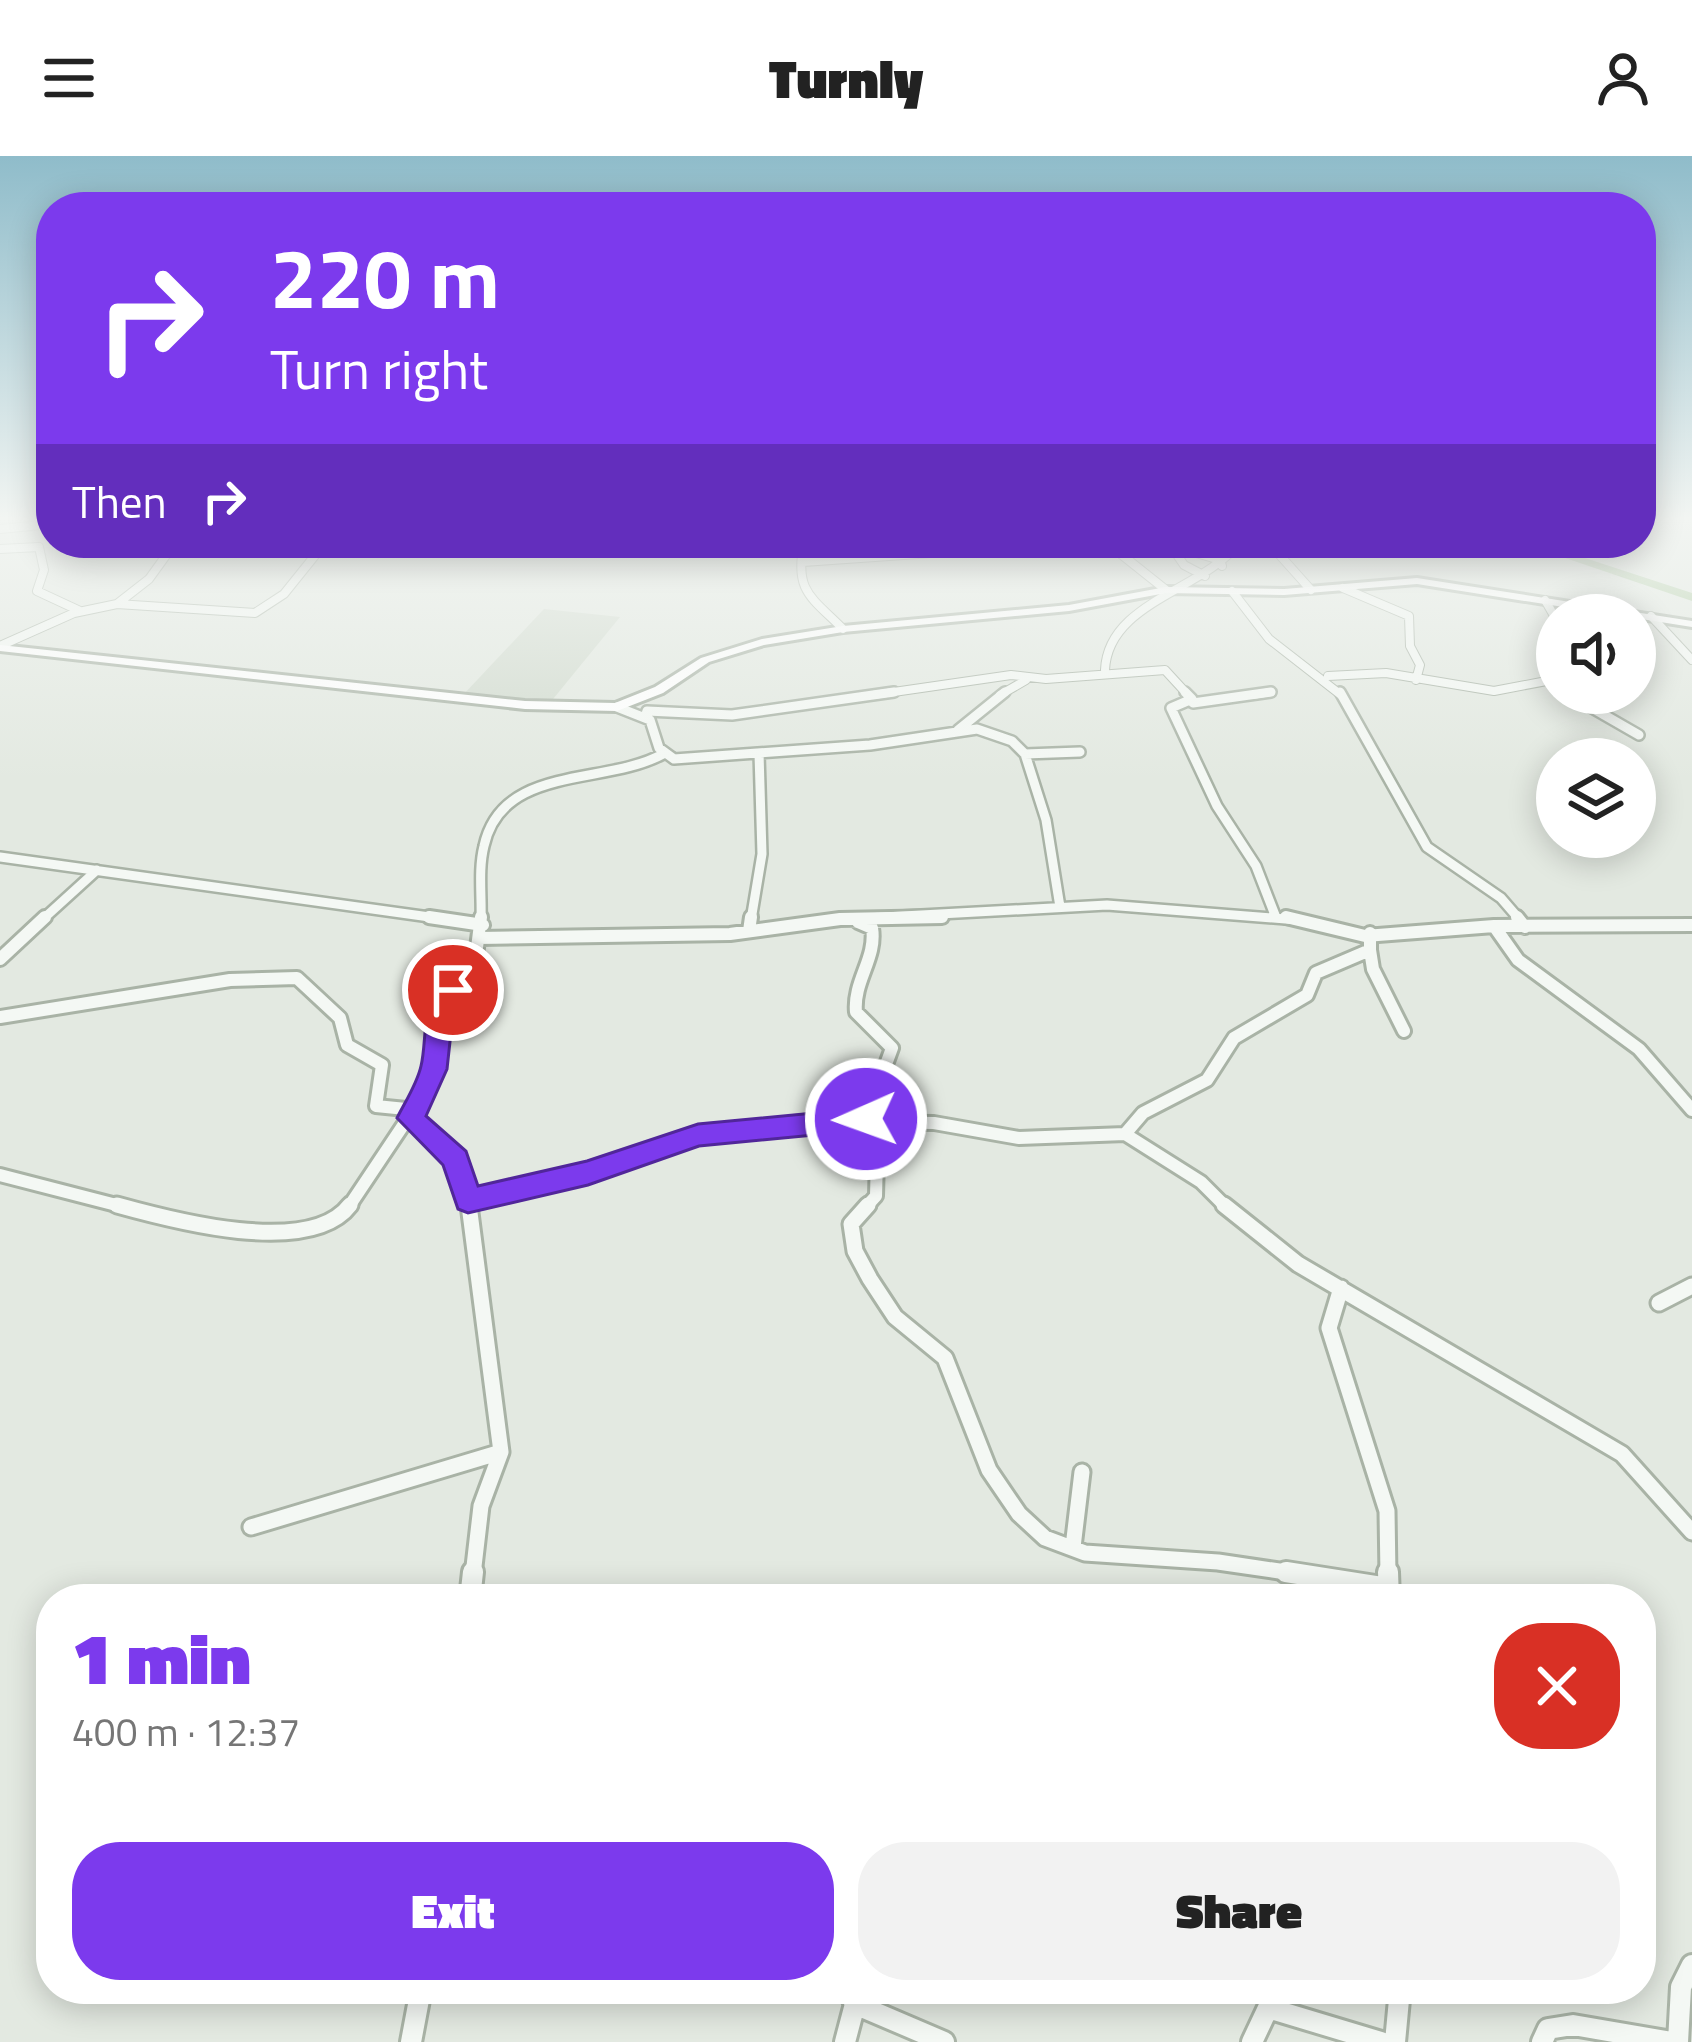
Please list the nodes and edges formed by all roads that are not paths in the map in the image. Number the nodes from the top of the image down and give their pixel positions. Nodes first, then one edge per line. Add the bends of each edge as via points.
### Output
1 (60, 604) edge
2 (117, 604) joint
3 (269, 604) edge
4 (820, 604) edge
5 (1092, 604) edge
6 (1153, 604) edge
7 (1242, 604) edge
8 (1375, 604) edge
9 (81, 611) junction
10 (1656, 617) edge
11 (1656, 621) edge
12 (1692, 624) edge
13 (843, 628) junction
14 (0, 647) edge
15 (1692, 660) edge
16 (1105, 670) junction
17 (1328, 676) junction
18 (1026, 680) junction
19 (1416, 680) junction
20 (1536, 685) edge
21 (1271, 692) dead end
22 (1193, 703) junction
23 (617, 706) junction
24 (1602, 714) edge
25 (646, 717) junction
26 (958, 730) junction
27 (1639, 735) dead end
28 (1080, 752) dead end
29 (759, 753) junction
30 (663, 754) junction
31 (1025, 754) junction
32 (0, 856) edge
33 (97, 870) junction
34 (1060, 907) junction
35 (1275, 915) junction
36 (845, 919) junction
37 (1494, 926) junction
38 (1692, 926) edge
39 (1525, 927) junction
40 (749, 931) junction
41 (481, 932) junction
42 (1370, 933) junction
43 (1370, 950) junction
44 (0, 959) edge
45 (0, 1017) edge
46 (1404, 1031) dead end
47 (1692, 1110) edge
48 (414, 1114) junction
49 (872, 1120) junction
50 (1125, 1134) junction
51 (0, 1175) edge
52 (468, 1201) junction
53 (1692, 1286) edge
54 (1341, 1288) junction
55 (1659, 1303) dead end
56 (501, 1452) junction
57 (1082, 1472) dead end
58 (251, 1527) dead end
59 (1692, 1532) edge
60 (1073, 1547) junction
61 (472, 1584) edge
62 (1322, 1584) edge
63 (1389, 1584) edge
64 (1692, 1965) edge
65 (418, 2004) edge
66 (850, 2004) edge
67 (865, 2004) edge
68 (1399, 2004) edge
69 (411, 2042) edge
70 (845, 2042) edge
71 (944, 2042) edge
72 (1252, 2042) edge
73 (1382, 2042) edge
74 (1395, 2042) edge
75 (1542, 2042) edge
76 (1675, 2042) edge

1 - 9 street
2 - 3 street via 255,613
2 - 9 street
4 - 13 street
5 - 13 main road
6 - 16 street via 1104,655
7 - 17 street via 1269,639
8 - 19 street via 1409,616
9 - 14 street
10 - 12 main road
11 - 15 street
13 - 23 main road via 719,654
14 - 23 main road via 525,706
16 - 18 street
16 - 22 street via 1165,670
17 - 19 street
17 - 39 street via 1427,847 1501,898
18 - 25 street via 998,676 766,711 660,710
18 - 26 street
19 - 20 street via 1473,690
21 - 22 street
22 - 35 street via 1171,708
23 - 25 street
24 - 27 street
25 - 30 street
26 - 29 street
26 - 31 street via 1012,741
28 - 31 street
29 - 30 street
29 - 40 street via 762,854
30 - 41 street via 508,803 478,863
31 - 34 street
32 - 33 street
33 - 41 street
33 - 44 street
34 - 35 street
34 - 36 street
35 - 42 street
36 - 40 street
36 - 49 street via 875,933 853,1003 892,1048
37 - 39 street
37 - 42 street
37 - 47 street via 1518,960 1640,1049
38 - 39 street
40 - 41 street
41 - 48 street via 463,979 442,1004 434,1069
42 - 43 street
43 - 46 street
43 - 50 street via 1316,973 1307,995 1234,1038 1207,1080 1143,1112
45 - 48 street via 172,988 297,978 340,1018 347,1045 382,1065 376,1106
48 - 51 street via 346,1212 289,1232 128,1211
48 - 52 street via 455,1159
49 - 50 street via 979,1127 1019,1138
49 - 52 street via 698,1135 588,1173
49 - 60 street via 879,1182 851,1224 855,1250 896,1317 945,1358 989,1470 1019,1514 1045,1538
50 - 54 street
52 - 56 street
53 - 55 street
54 - 59 street via 1622,1454
54 - 63 street via 1329,1328 1387,1511
56 - 58 street
56 - 61 street via 481,1506
57 - 60 street
60 - 62 street
64 - 76 street
65 - 69 street
66 - 70 street
67 - 71 street
68 - 74 street
72 - 73 street via 1268,2008
75 - 76 street via 1548,2029 1573,2025

